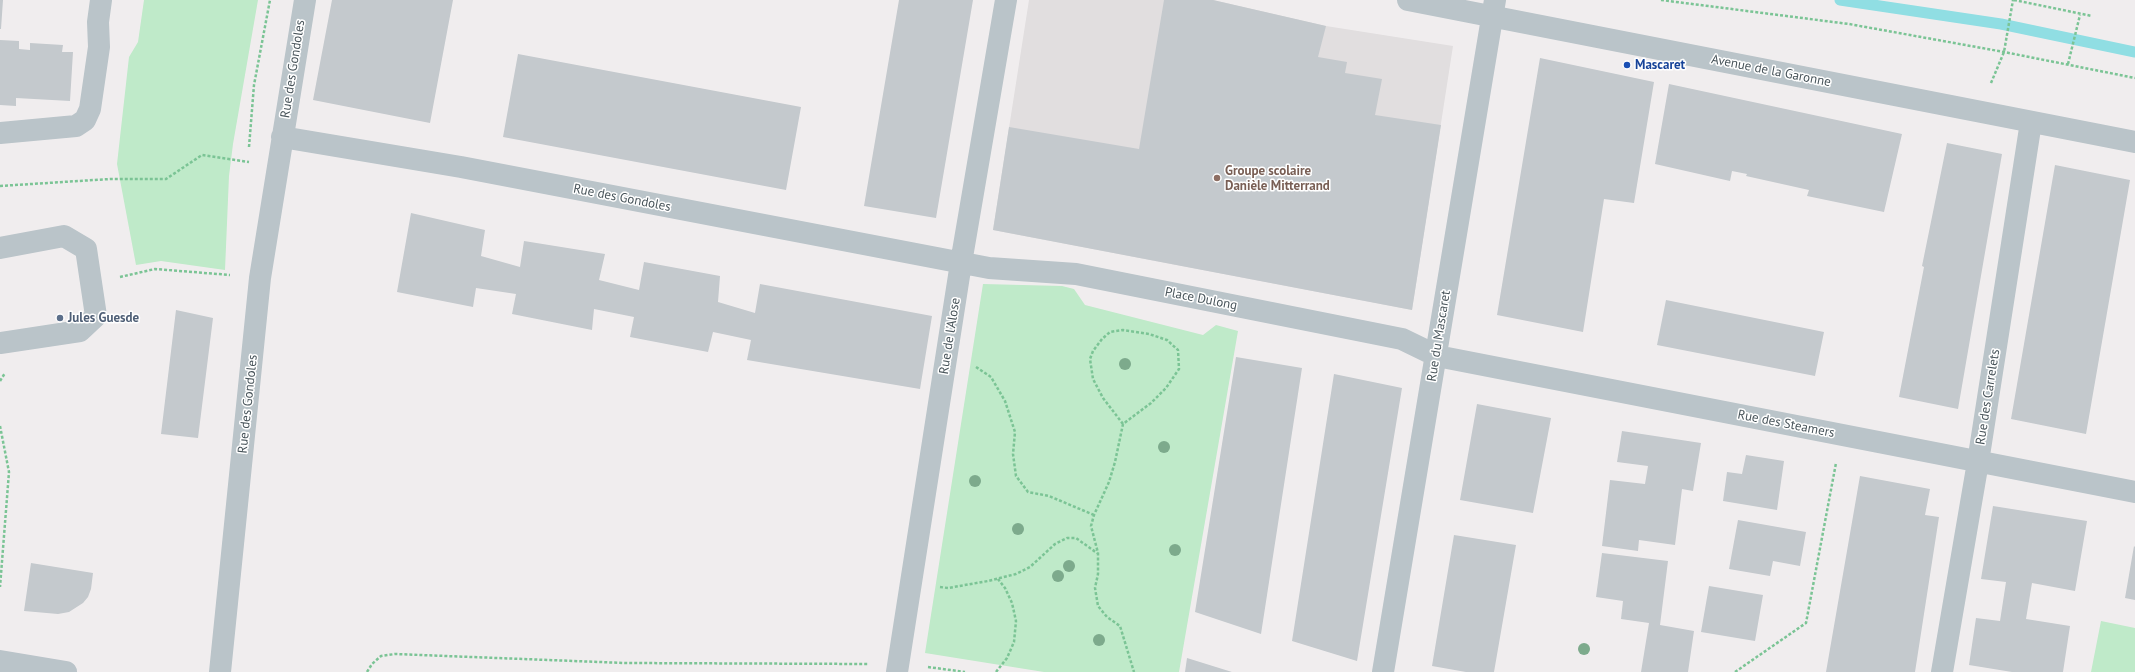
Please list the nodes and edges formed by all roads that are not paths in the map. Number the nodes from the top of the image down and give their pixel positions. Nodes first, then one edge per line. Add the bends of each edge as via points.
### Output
1 (101, 0) edge
2 (305, 0) edge
3 (1006, 0) edge
4 (1408, 0) edge
5 (1493, 8) edge
6 (2031, 122) junction
7 (0, 133) edge
8 (282, 137) junction
9 (2135, 142) edge
10 (0, 248) edge
11 (961, 263) junction
12 (0, 343) edge
13 (1437, 356) junction
14 (1978, 462) junction
15 (2135, 492) edge
16 (0, 661) edge
17 (898, 668) edge
18 (66, 672) edge
19 (220, 672) edge
20 (1383, 672) edge
21 (1942, 672) edge

1 - 7 street via 98,22 99,47 90,109 85,120 76,126
2 - 8 street, Rue des Gondoles
3 - 11 street, Rue de l'Alose
4 - 5 street, Avenue de la Garonne
5 - 6 street, Avenue de la Garonne
5 - 13 street, Rue du Mascaret
6 - 9 street, Avenue de la Garonne
6 - 14 street, Rue des Carrelets
8 - 11 street, Rue des Gondoles via 461,167
8 - 19 street, Rue des Gondoles via 260,278
10 - 12 street via 64,236 86,249 96,316 80,330
11 - 13 street, Place Dulong via 988,268 1076,274 1402,339
11 - 17 street, Rue de l'Alose
13 - 14 street, Rue des Steamers
13 - 20 street, Rue du Mascaret
14 - 15 street, Rue des Steamers
14 - 21 street, Rue des Carrelets
16 - 18 street

